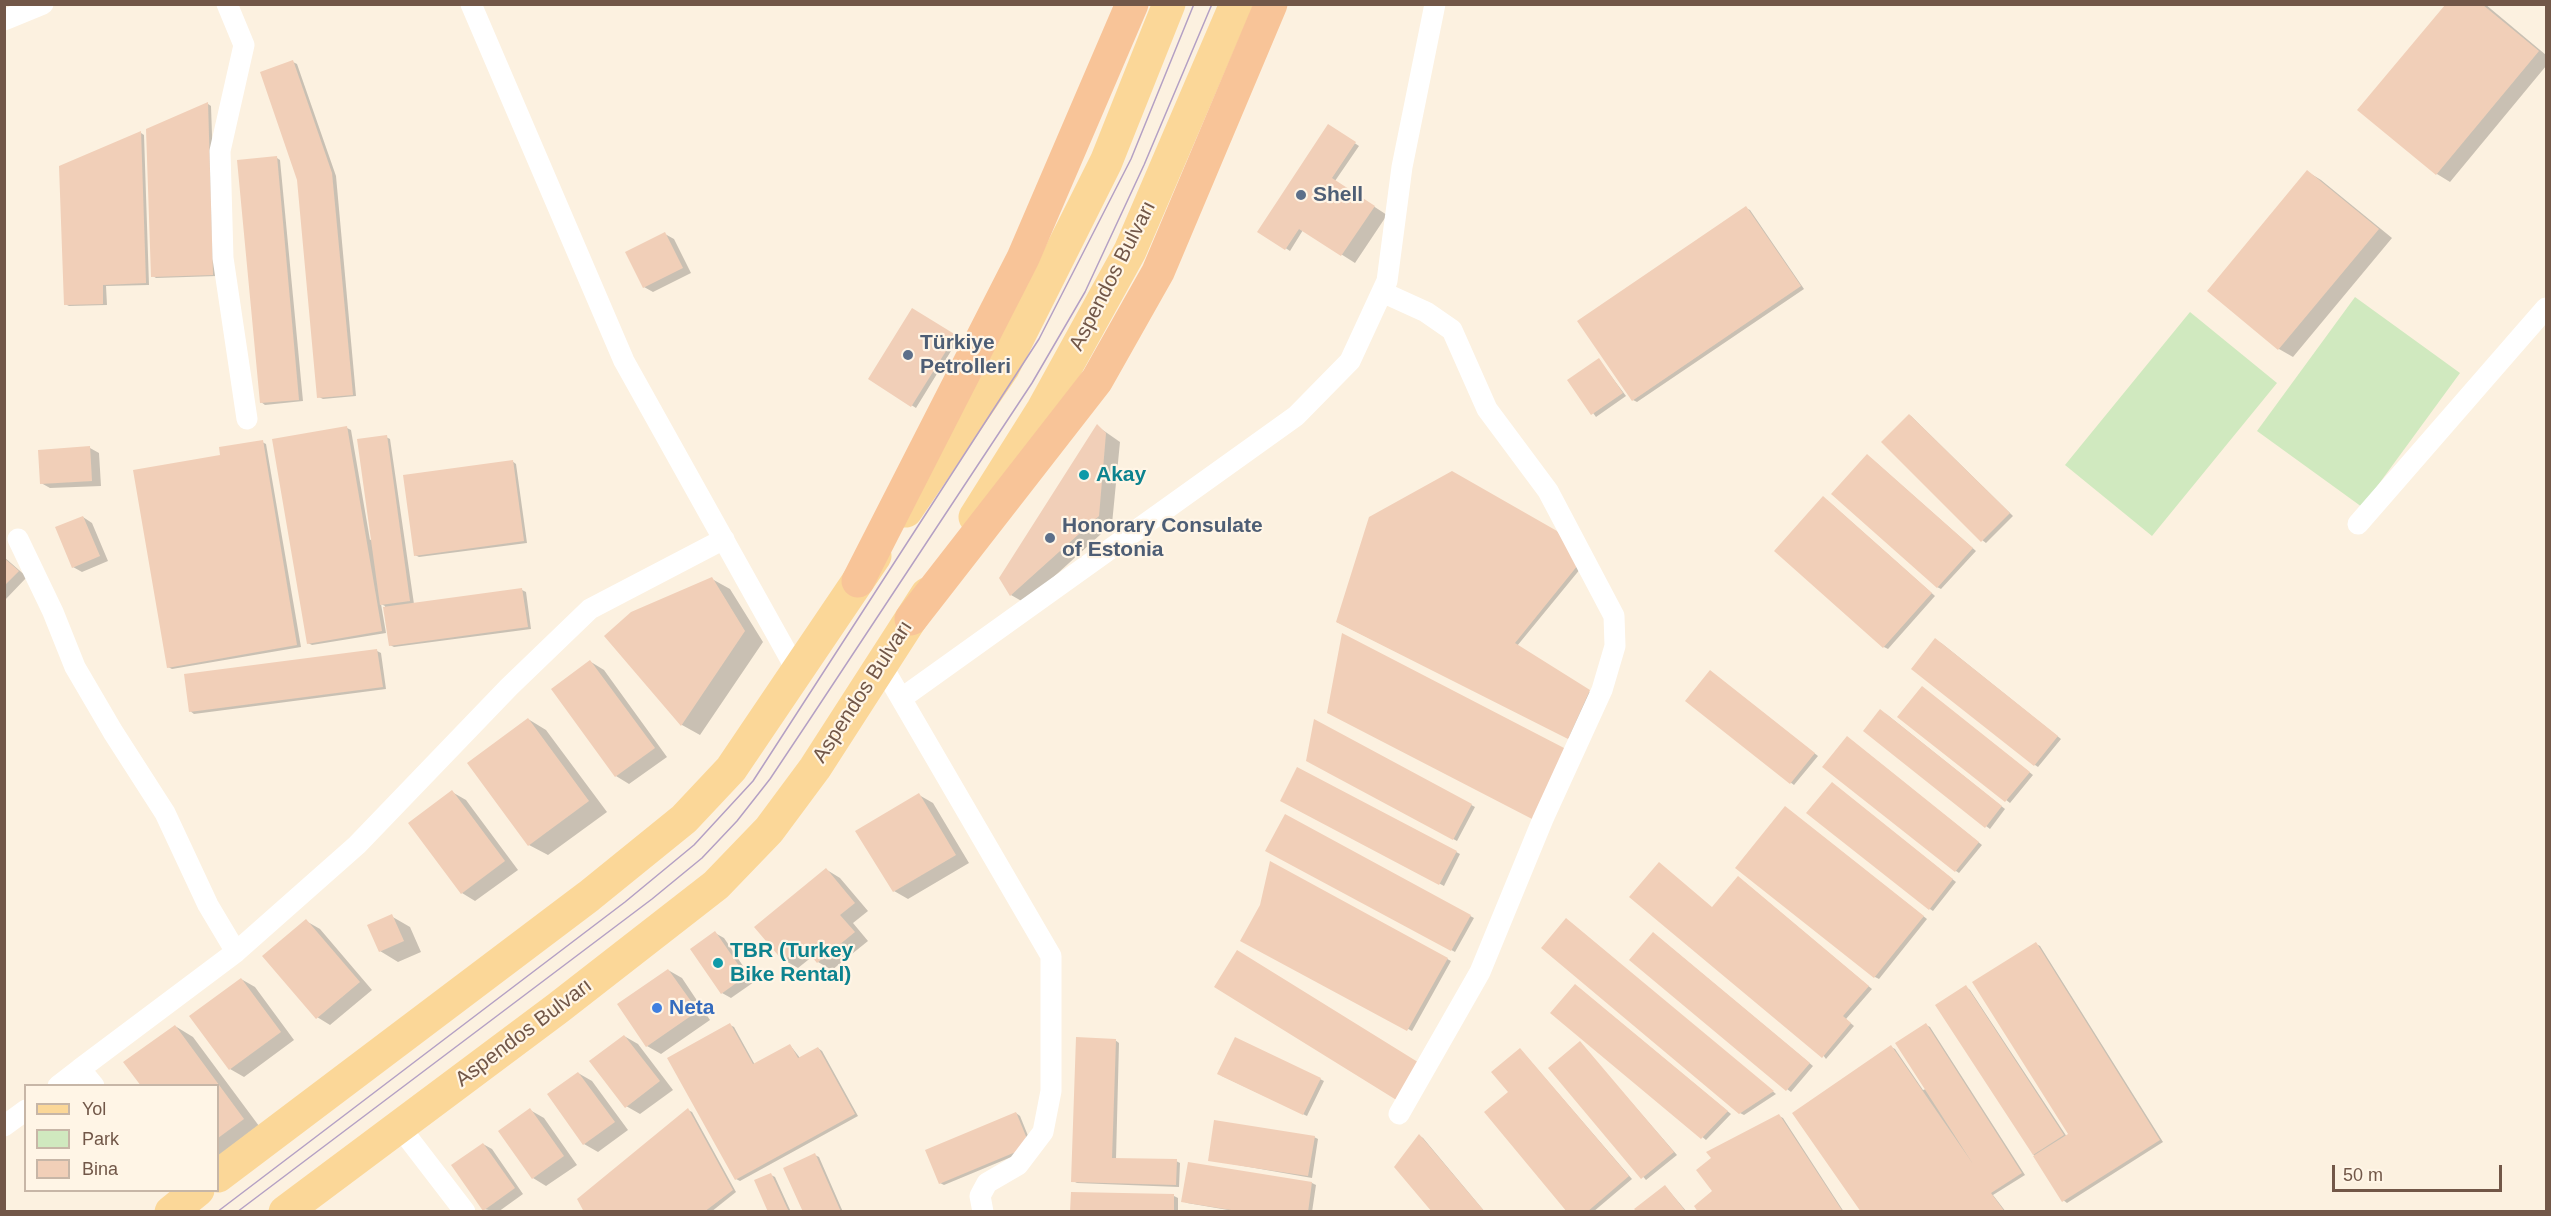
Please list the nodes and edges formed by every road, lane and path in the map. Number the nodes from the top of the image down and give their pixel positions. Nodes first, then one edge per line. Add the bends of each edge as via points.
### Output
1 (43, 4) edge
2 (227, 4) edge
3 (471, 4) edge
4 (1132, 4) edge
5 (1169, 4) edge
6 (1236, 4) edge
7 (1271, 4) edge
8 (1436, 4) edge
9 (4, 20) edge
10 (1382, 292) junction
11 (2547, 308) edge
12 (247, 419) dead end
13 (2358, 524) dead end
14 (18, 539) dead end
15 (724, 539) junction
16 (858, 582) junction
17 (911, 619) junction
18 (881, 664) junction
19 (797, 670) junction
20 (902, 698) junction
21 (236, 952) junction
22 (80, 1069) junction
23 (61, 1084) edge
24 (92, 1084) edge
25 (24, 1111) edge
26 (1399, 1114) dead end
27 (4, 1126) edge
28 (399, 1126) junction
29 (219, 1175) edge
30 (285, 1212) edge
31 (465, 1212) edge
32 (983, 1212) edge

1 - 9 street
2 - 12 street via 244,45 220,151 223,258
3 - 15 street via 624,361
4 - 16 highway via 1023,258
5 - 16 main road via 1106,162 1003,368
6 - 17 main road, Aspendos Bulvarı via 1130,251 1043,409
7 - 17 highway via 1158,272 1097,380
8 - 10 street via 1402,167 1387,281
10 - 20 street via 1350,361 1296,416
10 - 26 street via 1426,312 1452,330 1487,409 1548,490 1614,616 1616,646 1602,690 1480,972
11 - 13 street
14 - 21 street via 75,667 165,813 208,905
15 - 19 street
15 - 21 street via 590,609 357,845
16 - 19 main road
17 - 18 main road, Aspendos Bulvarı
18 - 20 street
18 - 28 main road, Aspendos Bulvarı via 815,768 769,830 716,885
19 - 29 main road via 731,769 684,819 589,896
20 - 32 street via 1051,956 1051,1091 1044,1132 1018,1165 987,1183 980,1196
21 - 22 street
22 - 23 street
22 - 24 street
25 - 27 street
28 - 30 main road, Aspendos Bulvarı
28 - 31 street

